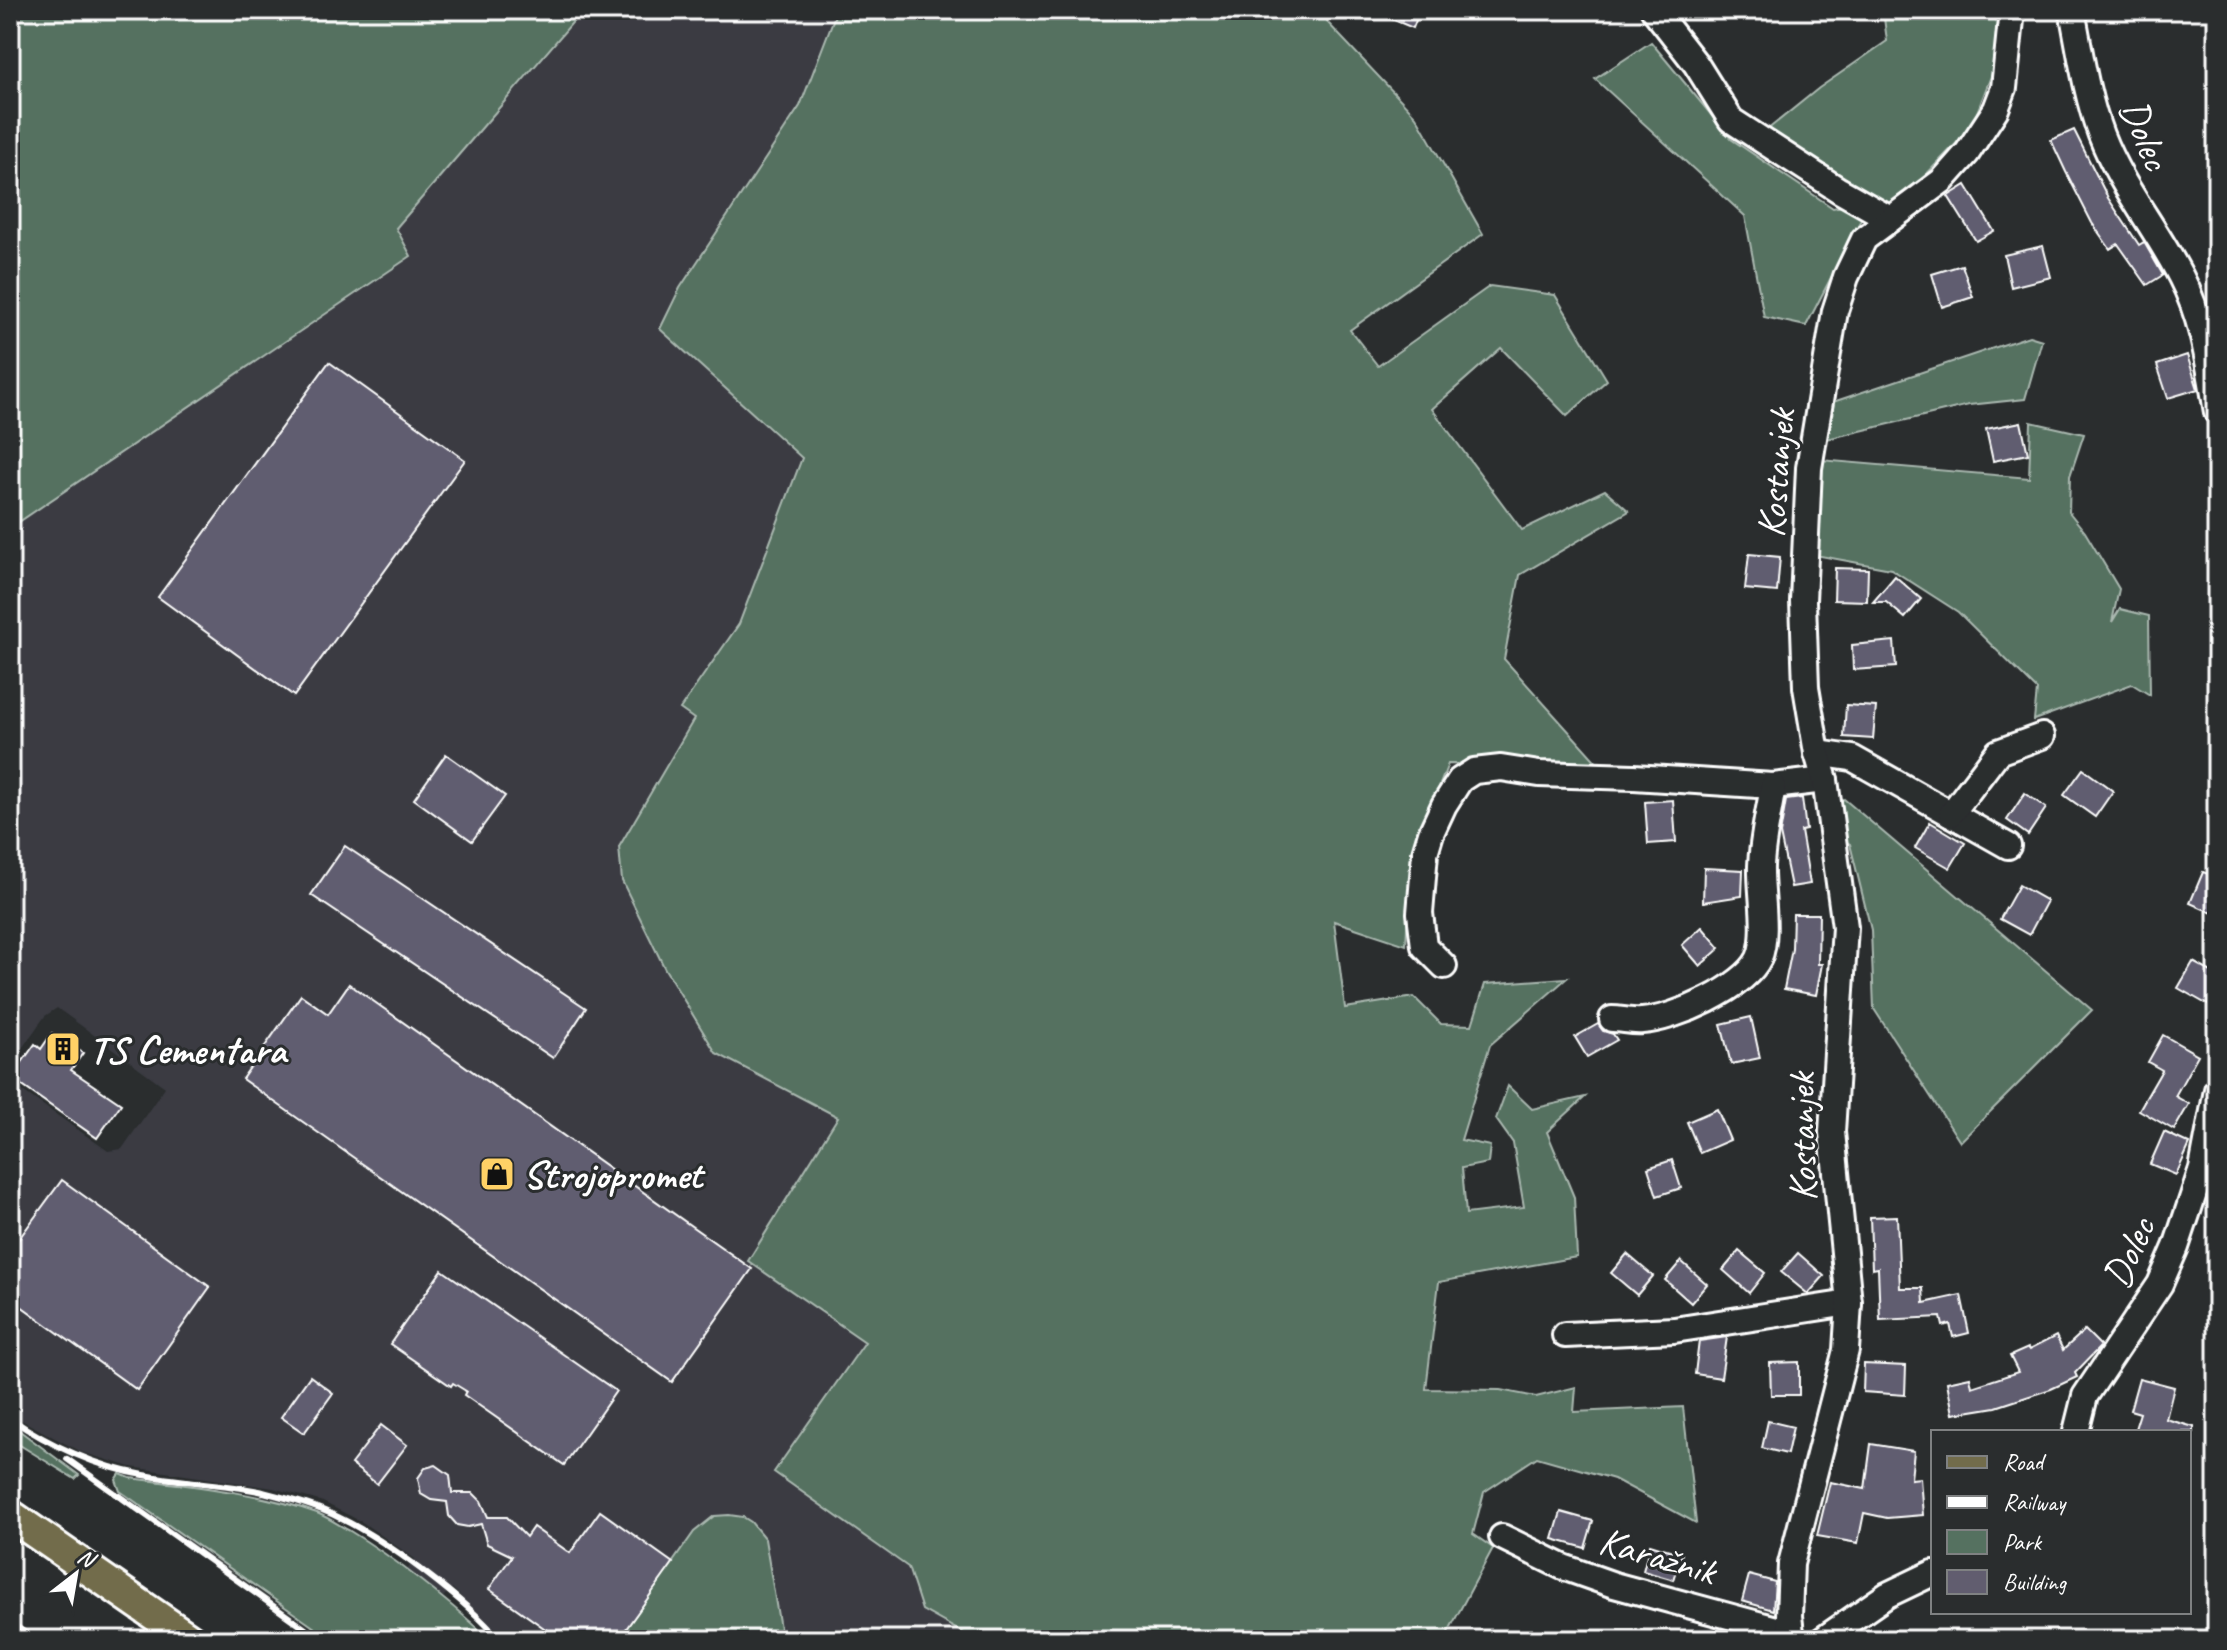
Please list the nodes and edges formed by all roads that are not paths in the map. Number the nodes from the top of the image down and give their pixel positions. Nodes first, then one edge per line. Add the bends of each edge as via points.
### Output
1 (1654, 10) edge
2 (2012, 10) edge
3 (2072, 10) edge
4 (1890, 219) junction
5 (2217, 412) edge
6 (2042, 736) dead end
7 (1817, 753) junction
8 (1825, 780) junction
9 (1773, 786) junction
10 (1951, 814) junction
11 (2008, 846) dead end
12 (1444, 966) dead end
13 (1612, 1019) dead end
14 (2217, 1090) edge
15 (1849, 1303) junction
16 (1565, 1335) dead end
17 (2076, 1430) edge
18 (10, 1515) edge
19 (1502, 1537) dead end
20 (1931, 1574) edge
21 (1792, 1636) edge
22 (191, 1640) edge
23 (1822, 1640) edge

1 - 4 street via 1731,120
2 - 4 street, Kostanjek via 2004,88 1996,109 1943,180
3 - 5 street, Dolec via 2100,133 2125,188 2195,306
4 - 7 street, Kostanjek via 1864,239 1846,277 1835,311 1809,468 1806,687
6 - 10 street via 1998,752
7 - 8 street, Kostanjek
7 - 10 street via 1852,758
8 - 9 street
8 - 15 street, Kostanjek via 1845,927 1832,1132
9 - 12 street via 1501,768 1474,771 1460,780 1444,805 1425,853 1420,913 1424,946
9 - 13 street via 1761,864 1760,956 1747,975 1674,1014 1643,1021
10 - 11 street
14 - 17 street, Dolec via 2202,1169 2176,1247 2160,1284 2085,1396
15 - 16 street via 1674,1330
15 - 21 street, Kostanjek via 1846,1350 1791,1564
18 - 22 main road
19 - 21 street, Karažnik via 1614,1585
20 - 23 street via 1887,1595

